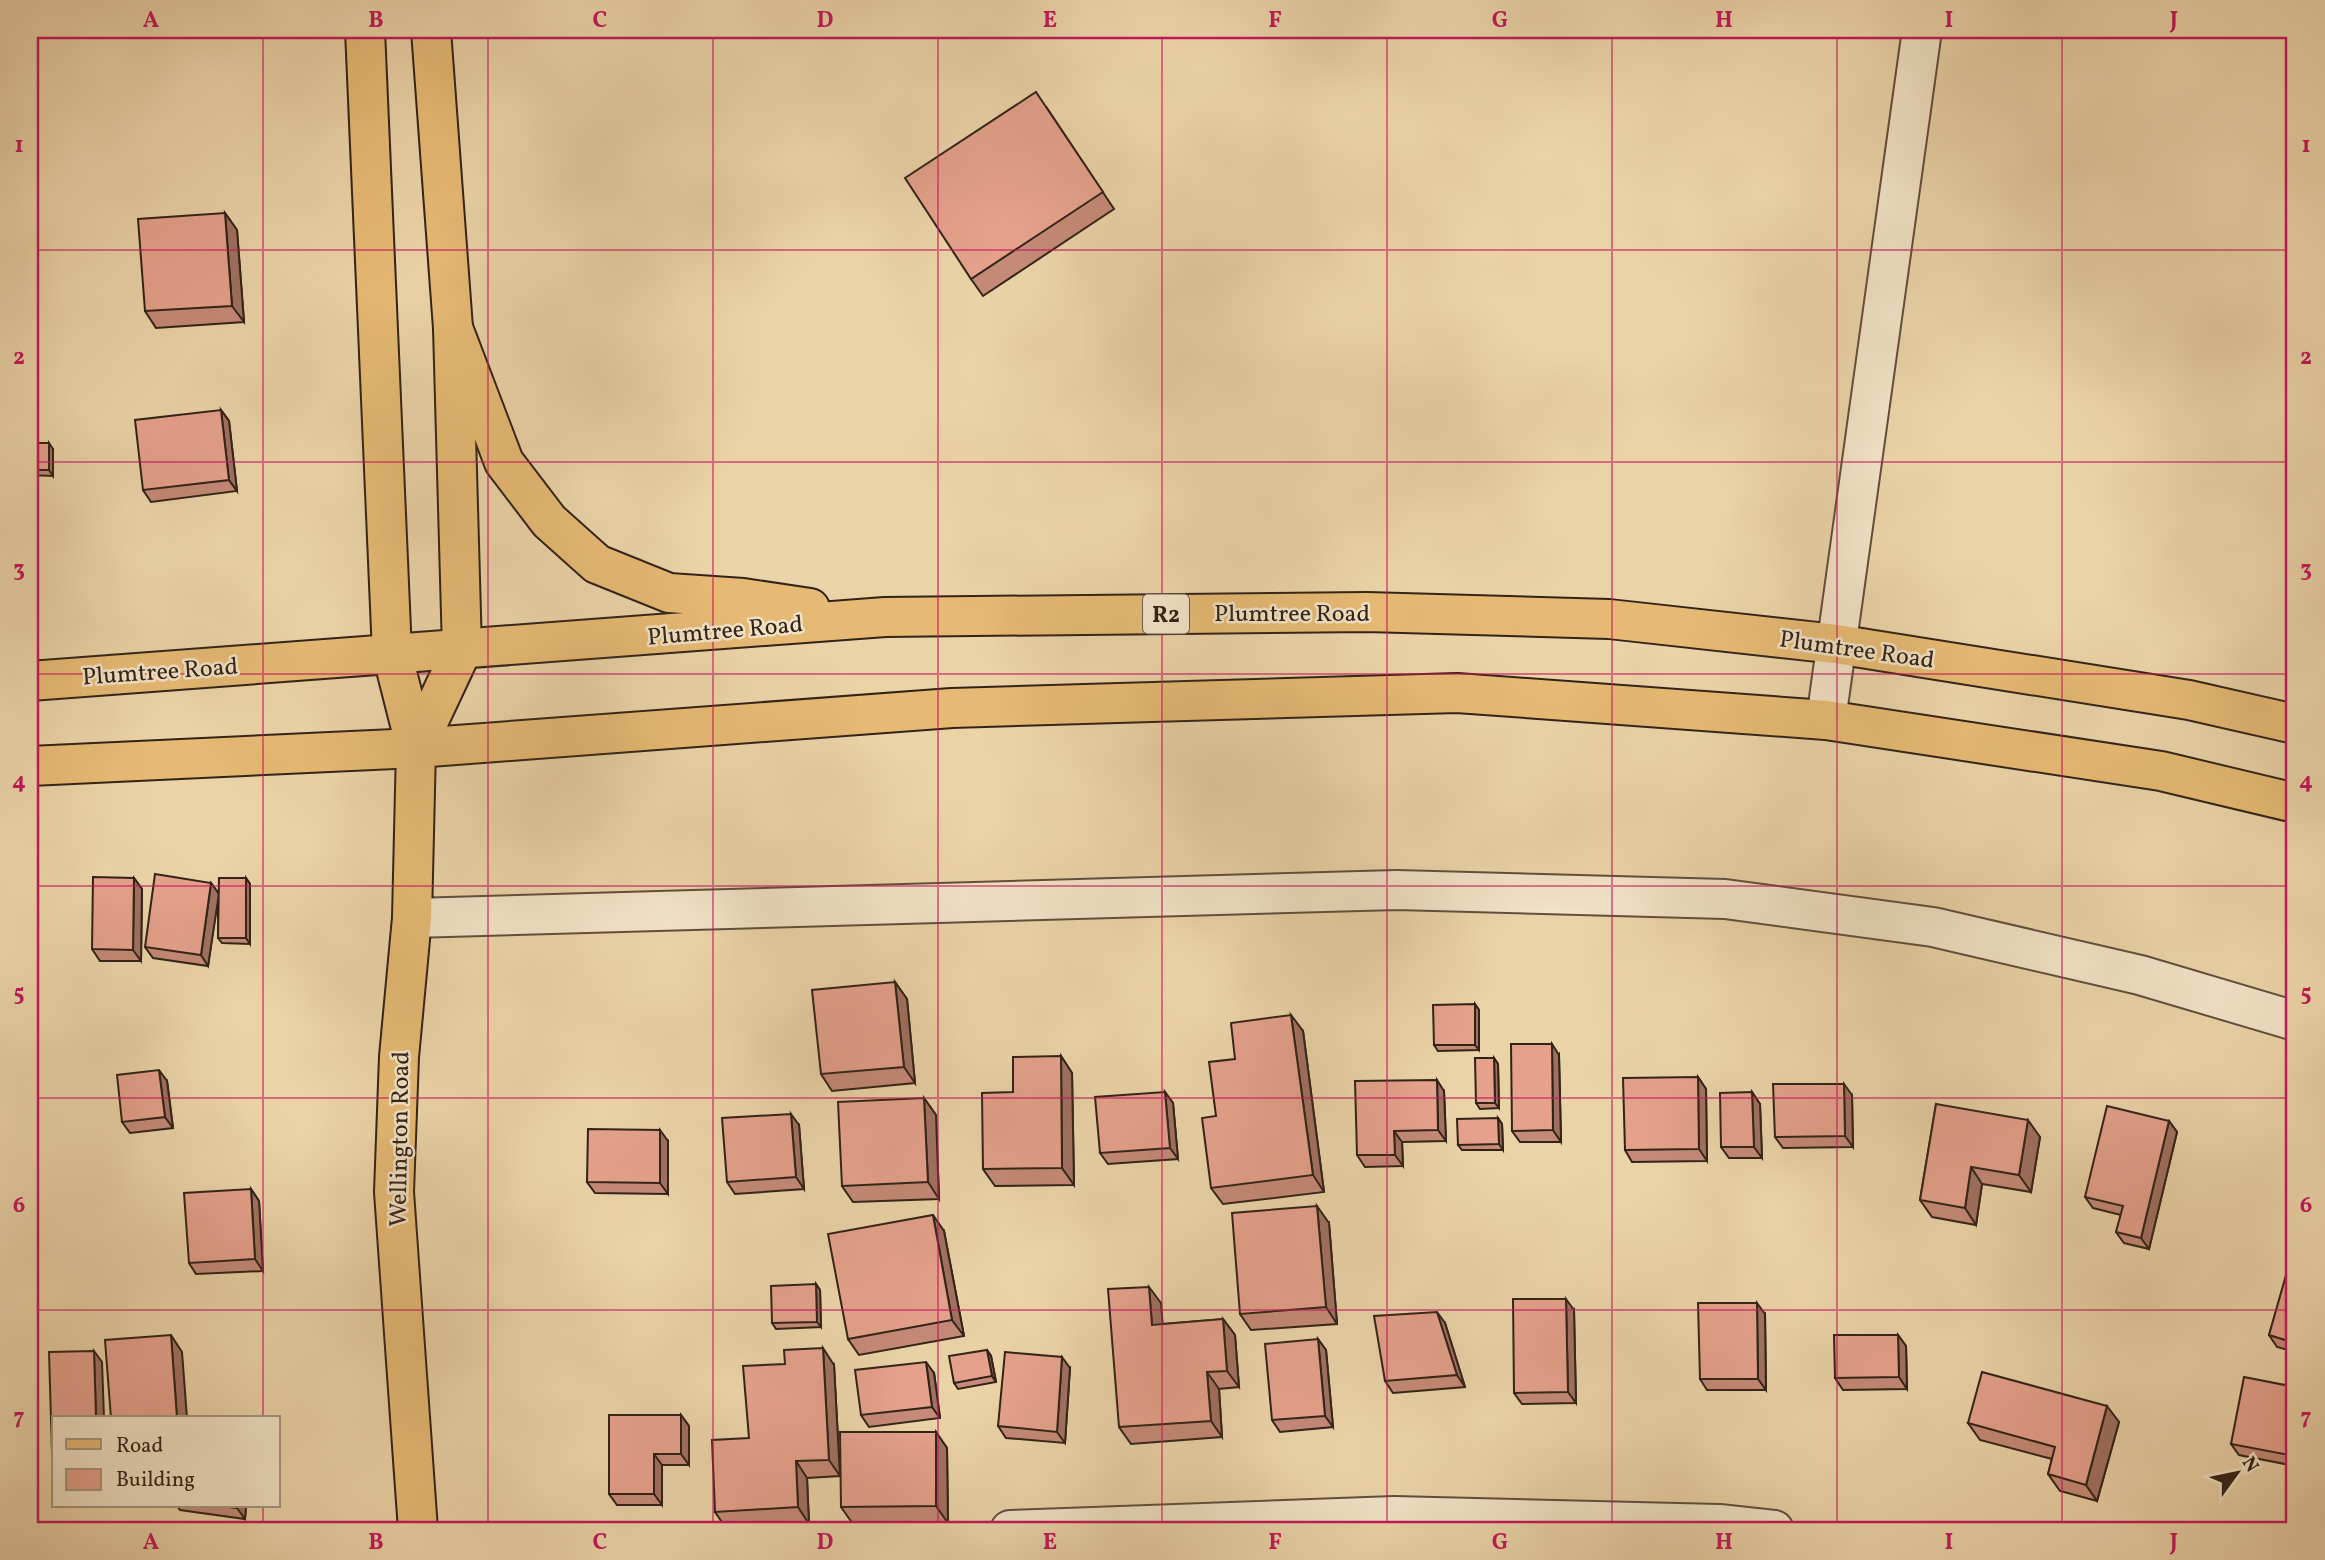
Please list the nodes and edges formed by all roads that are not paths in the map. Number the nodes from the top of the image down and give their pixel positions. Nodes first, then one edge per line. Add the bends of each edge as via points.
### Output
1 (365, 30) edge
2 (431, 30) edge
3 (1922, 30) edge
4 (453, 328) junction
5 (885, 617) junction
6 (1836, 644) junction
7 (462, 650) junction
8 (393, 653) junction
9 (30, 681) edge
10 (1826, 720) junction
11 (2295, 724) edge
12 (416, 748) junction
13 (30, 766) edge
14 (2295, 803) edge
15 (412, 918) junction
16 (2295, 1021) edge
17 (418, 1530) edge
18 (1010, 1530) edge
19 (1774, 1530) edge

1 - 8 main road
2 - 4 main road
3 - 6 street
4 - 5 main road via 504,462 549,521 597,564 669,593
4 - 7 main road
5 - 6 main road, Plumtree Road / R2 via 1367,611 1609,619
5 - 7 main road, Plumtree Road / R2
6 - 10 street
6 - 11 main road, Plumtree Road / R2 via 2189,700
7 - 8 main road, Plumtree Road / R2
7 - 12 main road
8 - 9 main road, Plumtree Road / R2
8 - 12 main road
10 - 12 main road via 1457,693 952,708
10 - 14 main road via 2161,771
12 - 13 main road
12 - 15 main road, Wellington Road
15 - 16 street via 1398,890 1725,900 1933,927 2140,975
15 - 17 main road, Wellington Road via 399,1057 394,1192
18 - 19 street via 1394,1516 1718,1524

